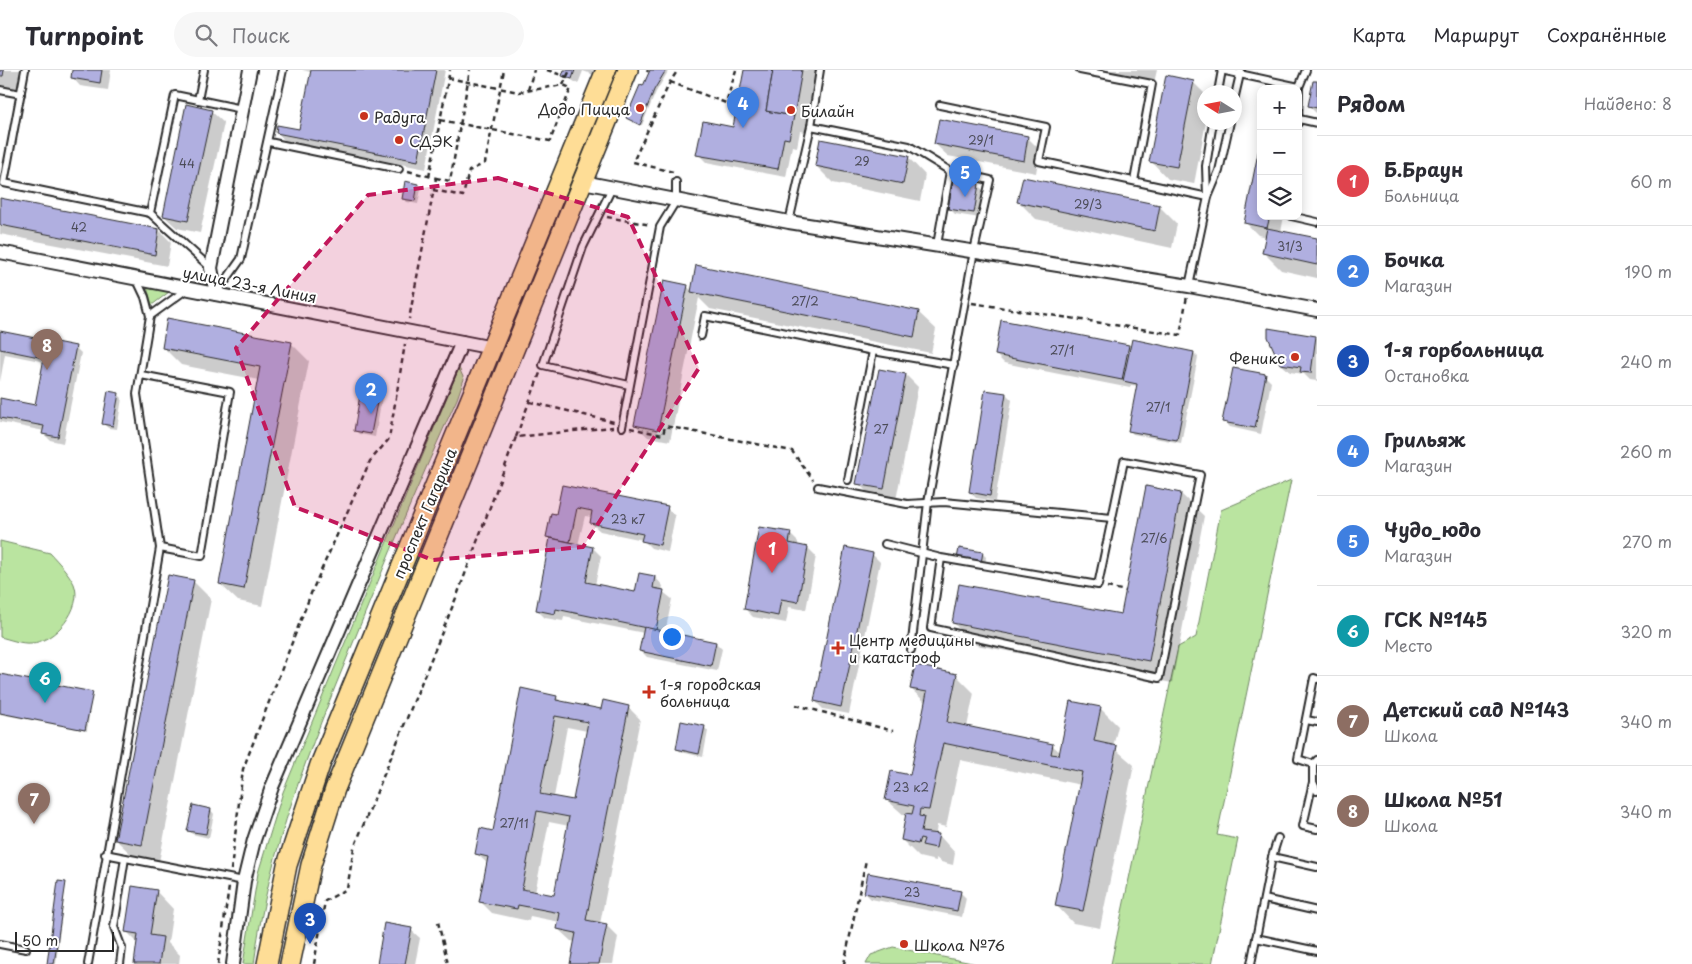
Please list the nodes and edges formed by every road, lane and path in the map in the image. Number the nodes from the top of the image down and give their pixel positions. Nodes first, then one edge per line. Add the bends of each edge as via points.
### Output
1 (26, 70) edge
2 (204, 70) edge
3 (250, 70) edge
4 (283, 70) edge
5 (450, 70) edge
6 (470, 70) edge
7 (504, 70) edge
8 (534, 70) edge
9 (547, 70) edge
10 (570, 70) edge
11 (606, 70) edge
12 (628, 70) edge
13 (678, 70) edge
14 (736, 70) edge
15 (820, 70) edge
16 (1080, 70) edge
17 (1222, 70) edge
18 (1306, 70) edge
19 (1240, 72) edge
20 (567, 77) junction
21 (448, 78) junction
22 (468, 82) junction
23 (670, 82) junction
24 (563, 85) junction
25 (1219, 85) edge
26 (1237, 85) edge
27 (1291, 85) edge
28 (1300, 85) edge
29 (501, 88) junction
30 (0, 90) edge
31 (528, 90) junction
32 (21, 94) junction
33 (198, 100) junction
34 (940, 105) dead end
35 (242, 109) junction
36 (440, 120) junction
37 (1302, 121) edge
38 (1317, 123) edge
39 (460, 124) junction
40 (811, 126) junction
41 (492, 130) junction
42 (1213, 130) edge
43 (1228, 130) edge
44 (269, 142) junction
45 (399, 169) joint
46 (950, 171) junction
47 (676, 172) dead end
48 (563, 174) junction
49 (429, 177) junction
50 (436, 178) junction
51 (1134, 181) junction
52 (583, 182) junction
53 (676, 182) dead end
54 (612, 188) junction
55 (434, 190) junction
56 (1208, 197) junction
57 (676, 201) junction
58 (150, 213) junction
59 (1302, 219) edge
60 (789, 222) junction
61 (1317, 222) edge
62 (603, 223) dead end
63 (660, 227) junction
64 (937, 245) junction
65 (974, 251) junction
66 (0, 252) edge
67 (211, 268) junction
68 (135, 277) junction
69 (1189, 286) junction
70 (188, 288) junction
71 (216, 294) junction
72 (966, 302) junction
73 (1317, 310) edge
74 (150, 316) junction
75 (407, 331) junction
76 (701, 336) dead end
77 (462, 342) junction
78 (493, 348) junction
79 (873, 351) junction
80 (543, 365) junction
81 (954, 365) junction
82 (141, 374) junction
83 (629, 385) junction
84 (530, 402) junction
85 (622, 427) junction
86 (516, 437) junction
87 (848, 480) dead end
88 (818, 487) joint
89 (928, 502) junction
90 (1112, 518) junction
91 (885, 544) dead end
92 (160, 548) junction
93 (923, 554) junction
94 (941, 558) junction
95 (1098, 585) junction
96 (1126, 591) dead end
97 (911, 650) dead end
98 (1317, 679) edge
99 (796, 705) dead end
100 (1306, 720) junction
101 (1317, 722) edge
102 (893, 731) dead end
103 (1315, 762) edge
104 (1313, 782) junction
105 (1317, 791) edge
106 (1317, 829) edge
107 (1278, 838) dead end
108 (105, 854) junction
109 (1272, 857) junction
110 (125, 858) junction
111 (866, 860) dead end
112 (1317, 867) edge
113 (230, 879) junction
114 (244, 881) junction
115 (1264, 899) junction
116 (1317, 911) edge
117 (438, 922) dead end
118 (1256, 938) junction
119 (0, 944) edge
120 (26, 949) dead end
121 (1317, 951) edge
122 (88, 964) edge
123 (120, 964) edge
124 (218, 964) edge
125 (233, 964) edge
126 (267, 964) edge
127 (290, 964) edge
128 (314, 964) edge
129 (448, 964) edge
130 (844, 964) edge
131 (1251, 964) edge

1 - 32 lane
2 - 33 lane
3 - 35 street
4 - 44 lane
5 - 21 path
6 - 22 path
7 - 29 path
8 - 31 path
9 - 20 path
10 - 20 path
11 - 48 main road, проспект Гагарина
12 - 52 main road, проспект Гагарина
13 - 23 path
14 - 23 path via 726,103
15 - 40 lane
16 - 51 lane via 1152,84
17 - 19 lane
17 - 25 lane
18 - 28 lane
19 - 26 lane
19 - 27 lane
20 - 24 path
21 - 22 path
21 - 36 path
22 - 29 path
22 - 39 path
23 - 47 path via 634,162
24 - 31 path
24 - 41 path via 571,88 550,142
29 - 31 path via 519,92
29 - 41 path
30 - 32 lane
32 - 58 lane via 4,183
33 - 35 lane
33 - 58 lane via 175,95
34 - 51 lane via 1046,127 1039,161
35 - 67 street
36 - 39 path
36 - 49 path
37 - 38 lane
39 - 41 path
39 - 50 path via 450,181
40 - 46 lane via 909,146
40 - 60 lane
41 - 55 path via 486,162 469,172 463,196
42 - 56 lane via 1206,166
43 - 56 lane via 1219,171
44 - 45 lane
44 - 71 lane via 241,259
45 - 49 path
46 - 64 lane
46 - 65 lane via 990,180
48 - 52 main road
48 - 78 main road, проспект Гагарина
49 - 50 path
50 - 55 path
51 - 56 lane
52 - 54 street
52 - 127 main road, проспект Гагарина via 335,789 311,865
53 - 57 lane
54 - 57 street
54 - 80 lane via 583,247
55 - 75 path
56 - 69 lane
57 - 60 street
57 - 63 lane
58 - 67 lane
59 - 61 lane
60 - 64 street
62 - 63 path via 606,216
63 - 83 lane
64 - 65 street
65 - 69 street
65 - 72 lane
66 - 68 street, улица 23-я Линия
67 - 71 street
68 - 70 street, улица 23-я Линия
68 - 74 lane
69 - 72 path via 1180,336
69 - 73 street
70 - 71 street, улица 23-я Линия
70 - 74 lane
71 - 75 street, улица 23-я Линия
72 - 81 lane
74 - 82 lane
75 - 77 street, улица 23-я Линия
75 - 113 path via 389,439 370,462 319,574 243,769
76 - 79 lane via 705,316
77 - 78 street, улица 23-я Линия
77 - 114 street via 272,787
78 - 126 main road, проспект Гагарина via 308,797 287,864
79 - 81 lane
79 - 87 lane
80 - 83 lane
80 - 84 path
81 - 89 lane
82 - 92 lane via 137,394
82 - 92 lane via 230,392 202,556
83 - 85 lane
84 - 85 path via 609,420
84 - 86 path
85 - 86 path
85 - 88 path via 663,435 665,426 792,451
86 - 128 path via 458,593 357,840 347,889 325,901
88 - 89 lane via 907,504
89 - 90 lane
89 - 93 lane
90 - 94 lane via 1124,461 1200,475 1158,678 931,628
90 - 95 lane
91 - 93 lane
92 - 108 lane
93 - 94 lane
93 - 97 lane
94 - 95 lane
95 - 96 path
98 - 100 lane via 1314,678
99 - 102 path
100 - 101 lane
100 - 103 lane via 1298,759
103 - 104 lane
104 - 105 lane
104 - 106 lane via 1303,826
107 - 109 lane
108 - 110 lane
108 - 122 lane
109 - 112 lane
109 - 115 lane
110 - 113 lane
110 - 123 lane via 114,927 122,948
111 - 130 path
113 - 114 lane
113 - 124 path
114 - 125 street
115 - 116 lane
115 - 118 lane
117 - 129 path
118 - 121 lane
118 - 131 lane
119 - 120 lane

